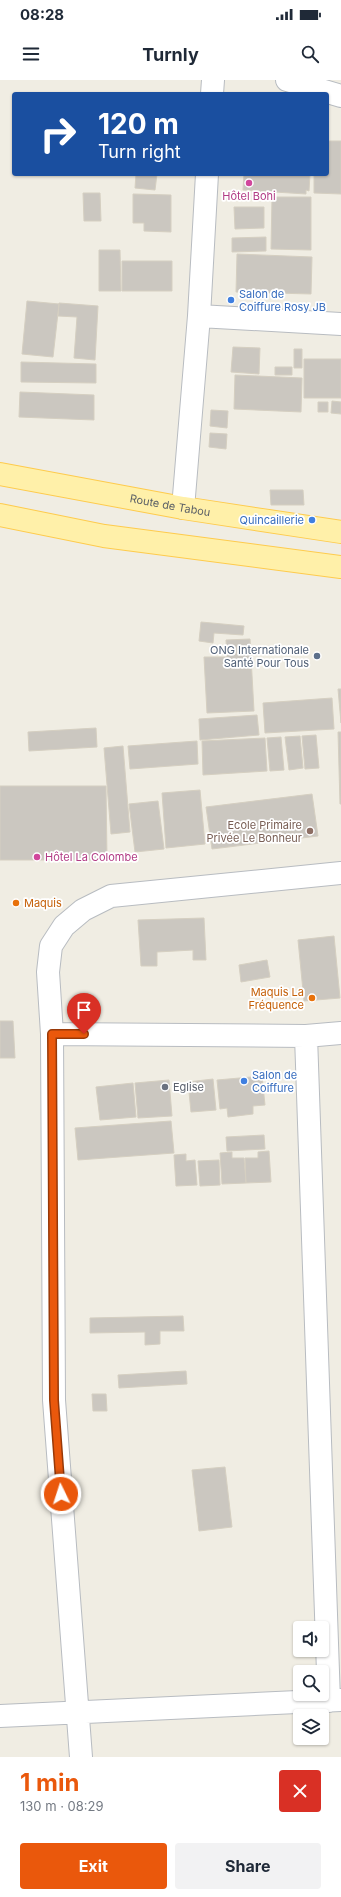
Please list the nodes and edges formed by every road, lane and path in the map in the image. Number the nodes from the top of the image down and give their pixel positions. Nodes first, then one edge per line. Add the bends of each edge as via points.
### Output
1 (213, 80) edge
2 (287, 80) edge
3 (212, 92) edge
4 (328, 92) edge
5 (329, 92) edge
6 (341, 96) edge
7 (207, 176) edge
8 (199, 316) junction
9 (341, 324) edge
10 (0, 474) edge
11 (183, 508) junction
12 (0, 515) edge
13 (341, 532) edge
14 (341, 567) edge
15 (341, 872) edge
16 (341, 1033) edge
17 (52, 1034) junction
18 (306, 1036) junction
19 (335, 1701) edge
20 (77, 1712) junction
21 (0, 1716) edge
22 (81, 1757) edge

1 - 3 street
2 - 4 street
5 - 6 street
7 - 8 street
8 - 9 street
8 - 11 street
10 - 11 main road, Route de Tabou
11 - 13 main road, Route de Tabou
12 - 14 main road via 104,536
15 - 17 street via 111,896 83,910 64,926 51,946 48,972
16 - 18 street
17 - 18 street
17 - 20 street via 54,1400
18 - 19 street
19 - 20 street
20 - 21 street
20 - 22 street

